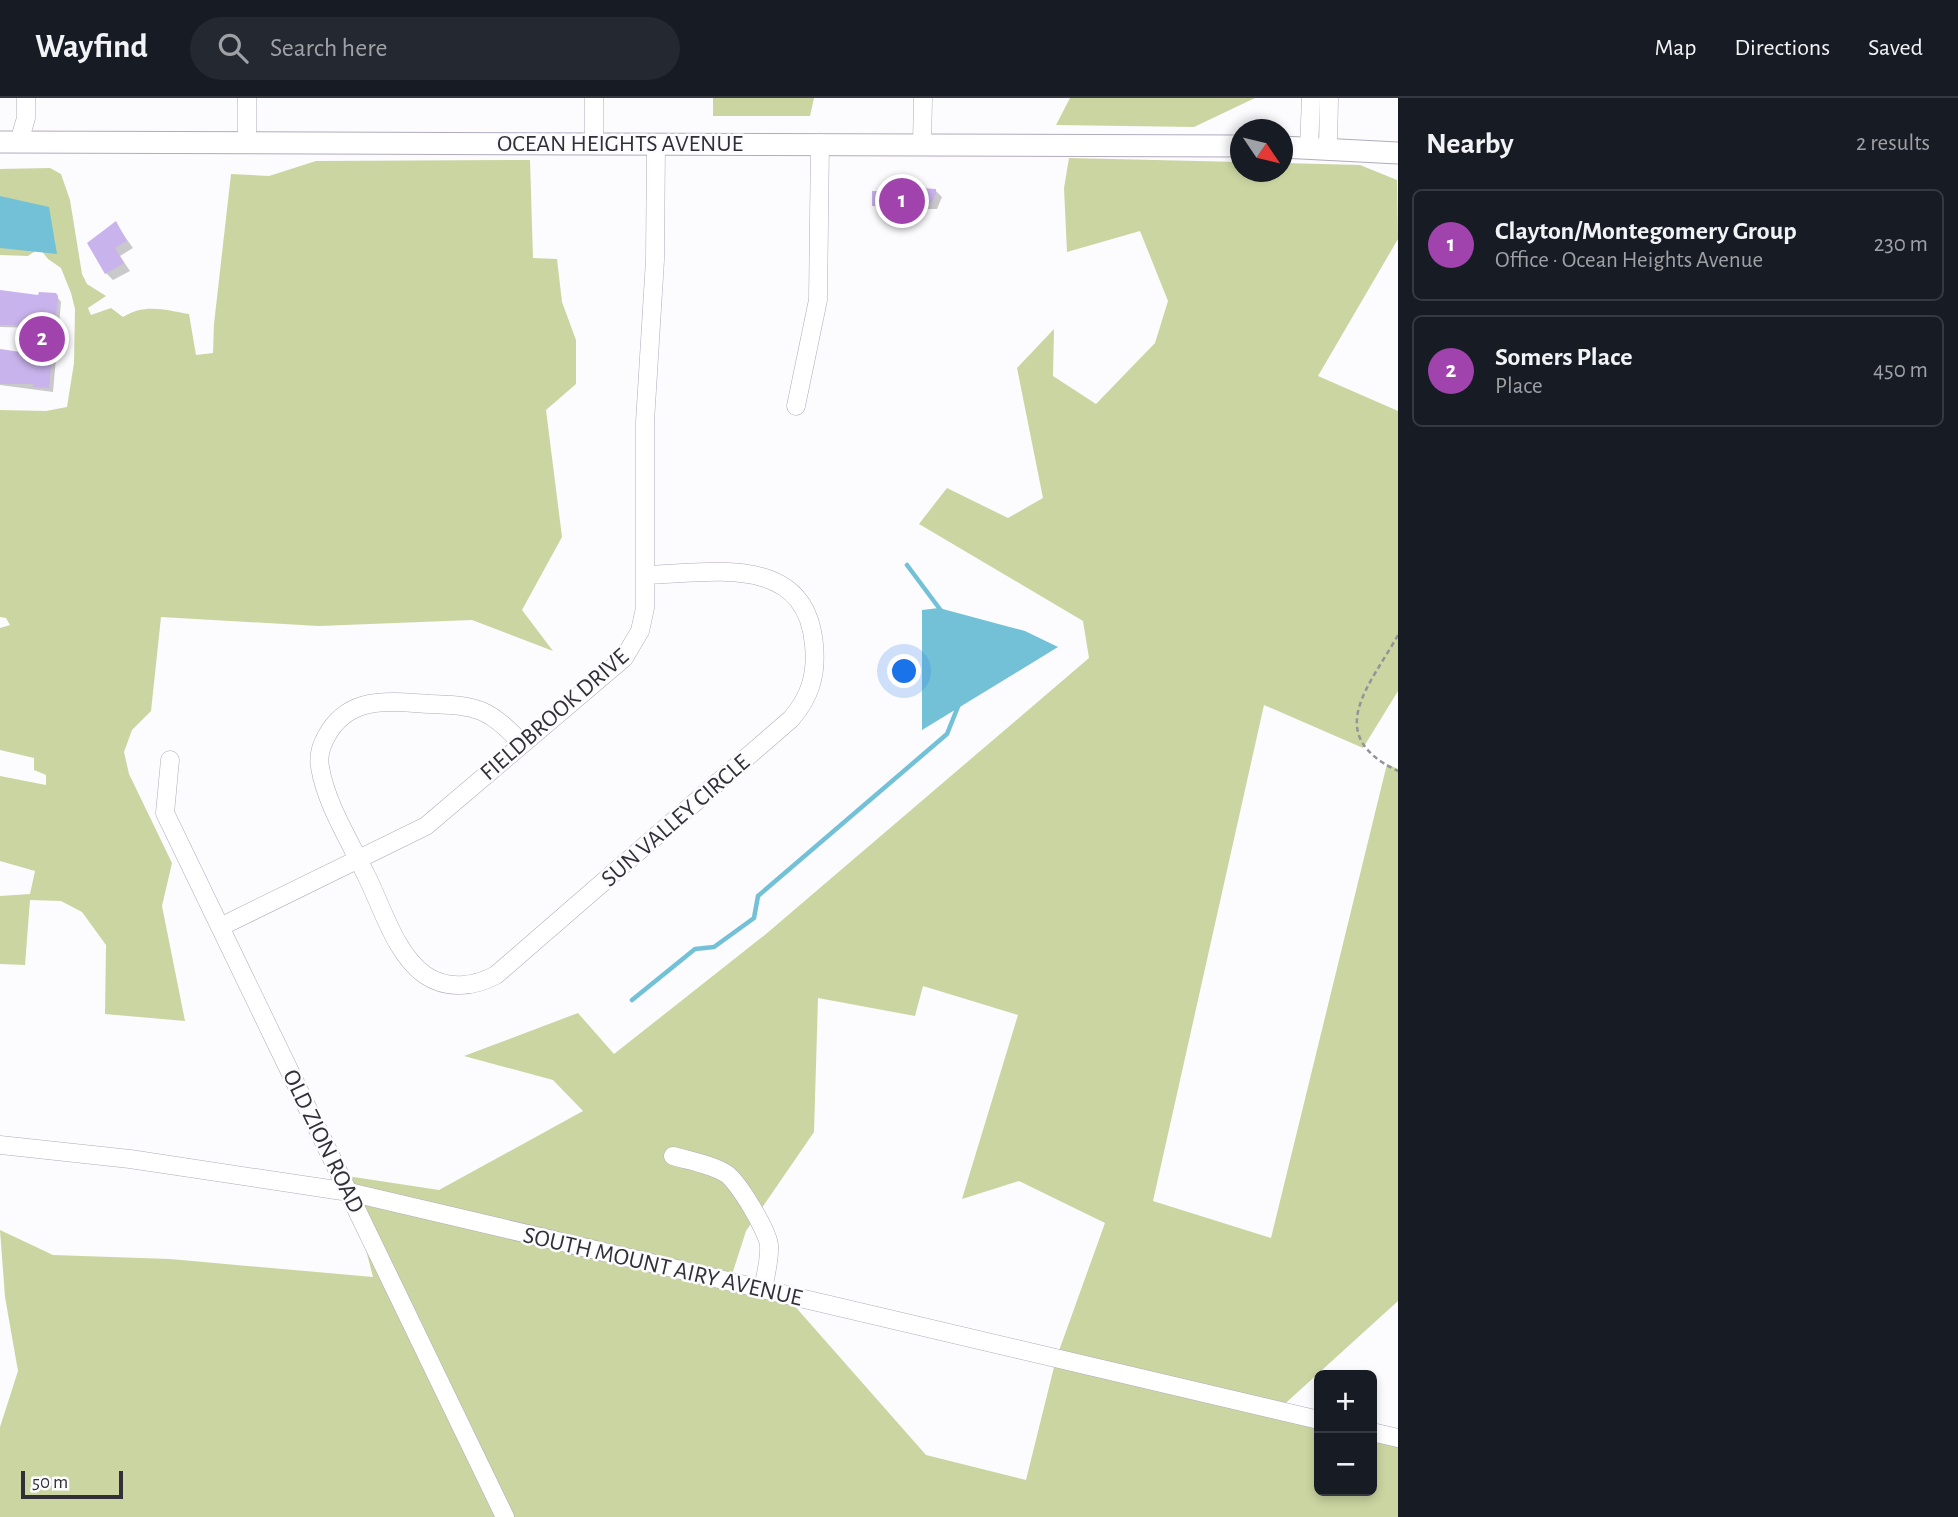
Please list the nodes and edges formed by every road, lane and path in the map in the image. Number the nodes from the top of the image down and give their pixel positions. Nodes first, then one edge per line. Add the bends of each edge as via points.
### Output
1 (26, 98) edge
2 (247, 98) edge
3 (594, 98) edge
4 (923, 98) edge
5 (1311, 98) edge
6 (1329, 98) edge
7 (10, 142) edge
8 (594, 142) junction
9 (247, 143) junction
10 (656, 143) junction
11 (820, 143) junction
12 (922, 144) junction
13 (1230, 146) edge
14 (1293, 147) edge
15 (1319, 148) junction
16 (1398, 153) edge
17 (796, 406) dead end
18 (646, 575) junction
19 (1398, 635) edge
20 (522, 744) junction
21 (170, 760) dead end
22 (1398, 771) edge
23 (360, 861) junction
24 (220, 927) junction
25 (0, 1145) edge
26 (673, 1156) dead end
27 (349, 1192) junction
28 (763, 1290) junction
29 (1314, 1419) edge
30 (1376, 1433) edge
31 (1398, 1438) edge
32 (505, 1517) edge

1 - 7 street via 26,118
2 - 9 street
3 - 8 street
4 - 12 street
5 - 15 street
6 - 15 street
7 - 9 main road, OCEAN HEIGHTS AVENUE
8 - 9 main road, OCEAN HEIGHTS AVENUE
8 - 10 main road, OCEAN HEIGHTS AVENUE
10 - 11 main road, OCEAN HEIGHTS AVENUE
10 - 18 street, FIELDBROOK DRIVE via 645,422
11 - 12 main road, OCEAN HEIGHTS AVENUE
11 - 17 street via 818,300
12 - 13 main road, OCEAN HEIGHTS AVENUE
14 - 15 main road
15 - 16 main road
18 - 20 street, FIELDBROOK DRIVE via 644,616 628,652
18 - 23 street, SUN VALLEY CIRCLE via 750,573 789,588 808,615 816,662 809,692 791,719 511,963 481,983 439,981 416,968
19 - 22 path via 1357,708 1355,724 1366,748
20 - 23 street, FIELDBROOK DRIVE via 426,826
20 - 23 street, SUN VALLEY CIRCLE via 500,719 479,709 382,700 355,707 327,735 319,764
21 - 24 street, OLD ZION ROAD via 165,813
23 - 24 street, FIELDBROOK DRIVE
24 - 27 street, OLD ZION ROAD
25 - 27 street, SOUTH MOUNT AIRY AVENUE
26 - 28 street via 715,1168 739,1185 767,1234
27 - 28 street, SOUTH MOUNT AIRY AVENUE
27 - 32 street, OLD ZION ROAD
28 - 29 street, SOUTH MOUNT AIRY AVENUE
30 - 31 street

